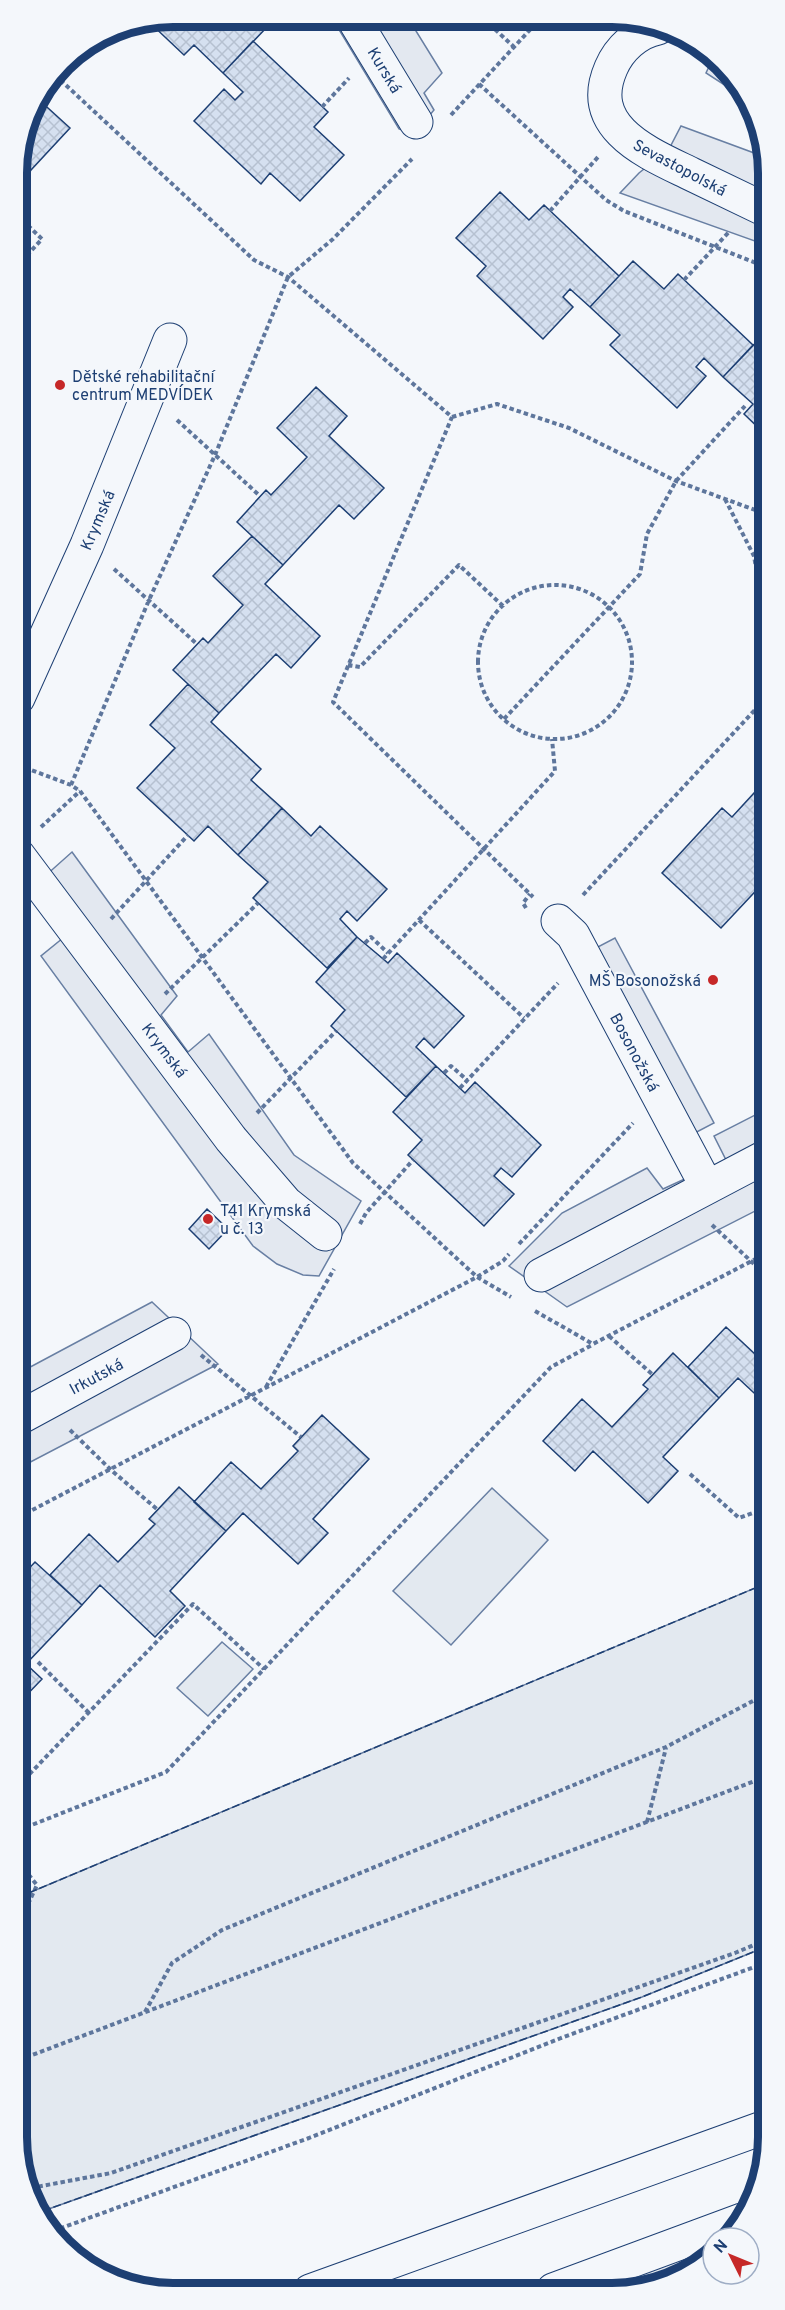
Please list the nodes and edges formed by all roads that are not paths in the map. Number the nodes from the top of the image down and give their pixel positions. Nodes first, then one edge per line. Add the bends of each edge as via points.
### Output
1 (358, 27) edge
2 (646, 32) edge
3 (417, 137) road end
4 (758, 206) edge
5 (170, 340) dead end
6 (27, 678) edge
7 (28, 842) edge
8 (558, 921) road end
9 (758, 1161) edge
10 (696, 1193) junction
11 (340, 1234) road end
12 (541, 1275) dead end
13 (174, 1334) road end
14 (31, 1411) edge
15 (758, 2130) edge
16 (729, 2225) edge
17 (330, 2283) edge
18 (572, 2283) edge

1 - 3 main road, Kurská
2 - 4 main road, Sevastopolská via 630,41 615,57 605,81 604,102 621,132 639,148
5 - 6 main road, Krymská via 87,545
7 - 11 main road, Krymská via 86,945 231,1139 286,1203
8 - 10 main road, Bosonožská via 573,935
9 - 10 main road
10 - 12 main road
13 - 14 main road, Irkutská
15 - 17 main road
16 - 18 main road

